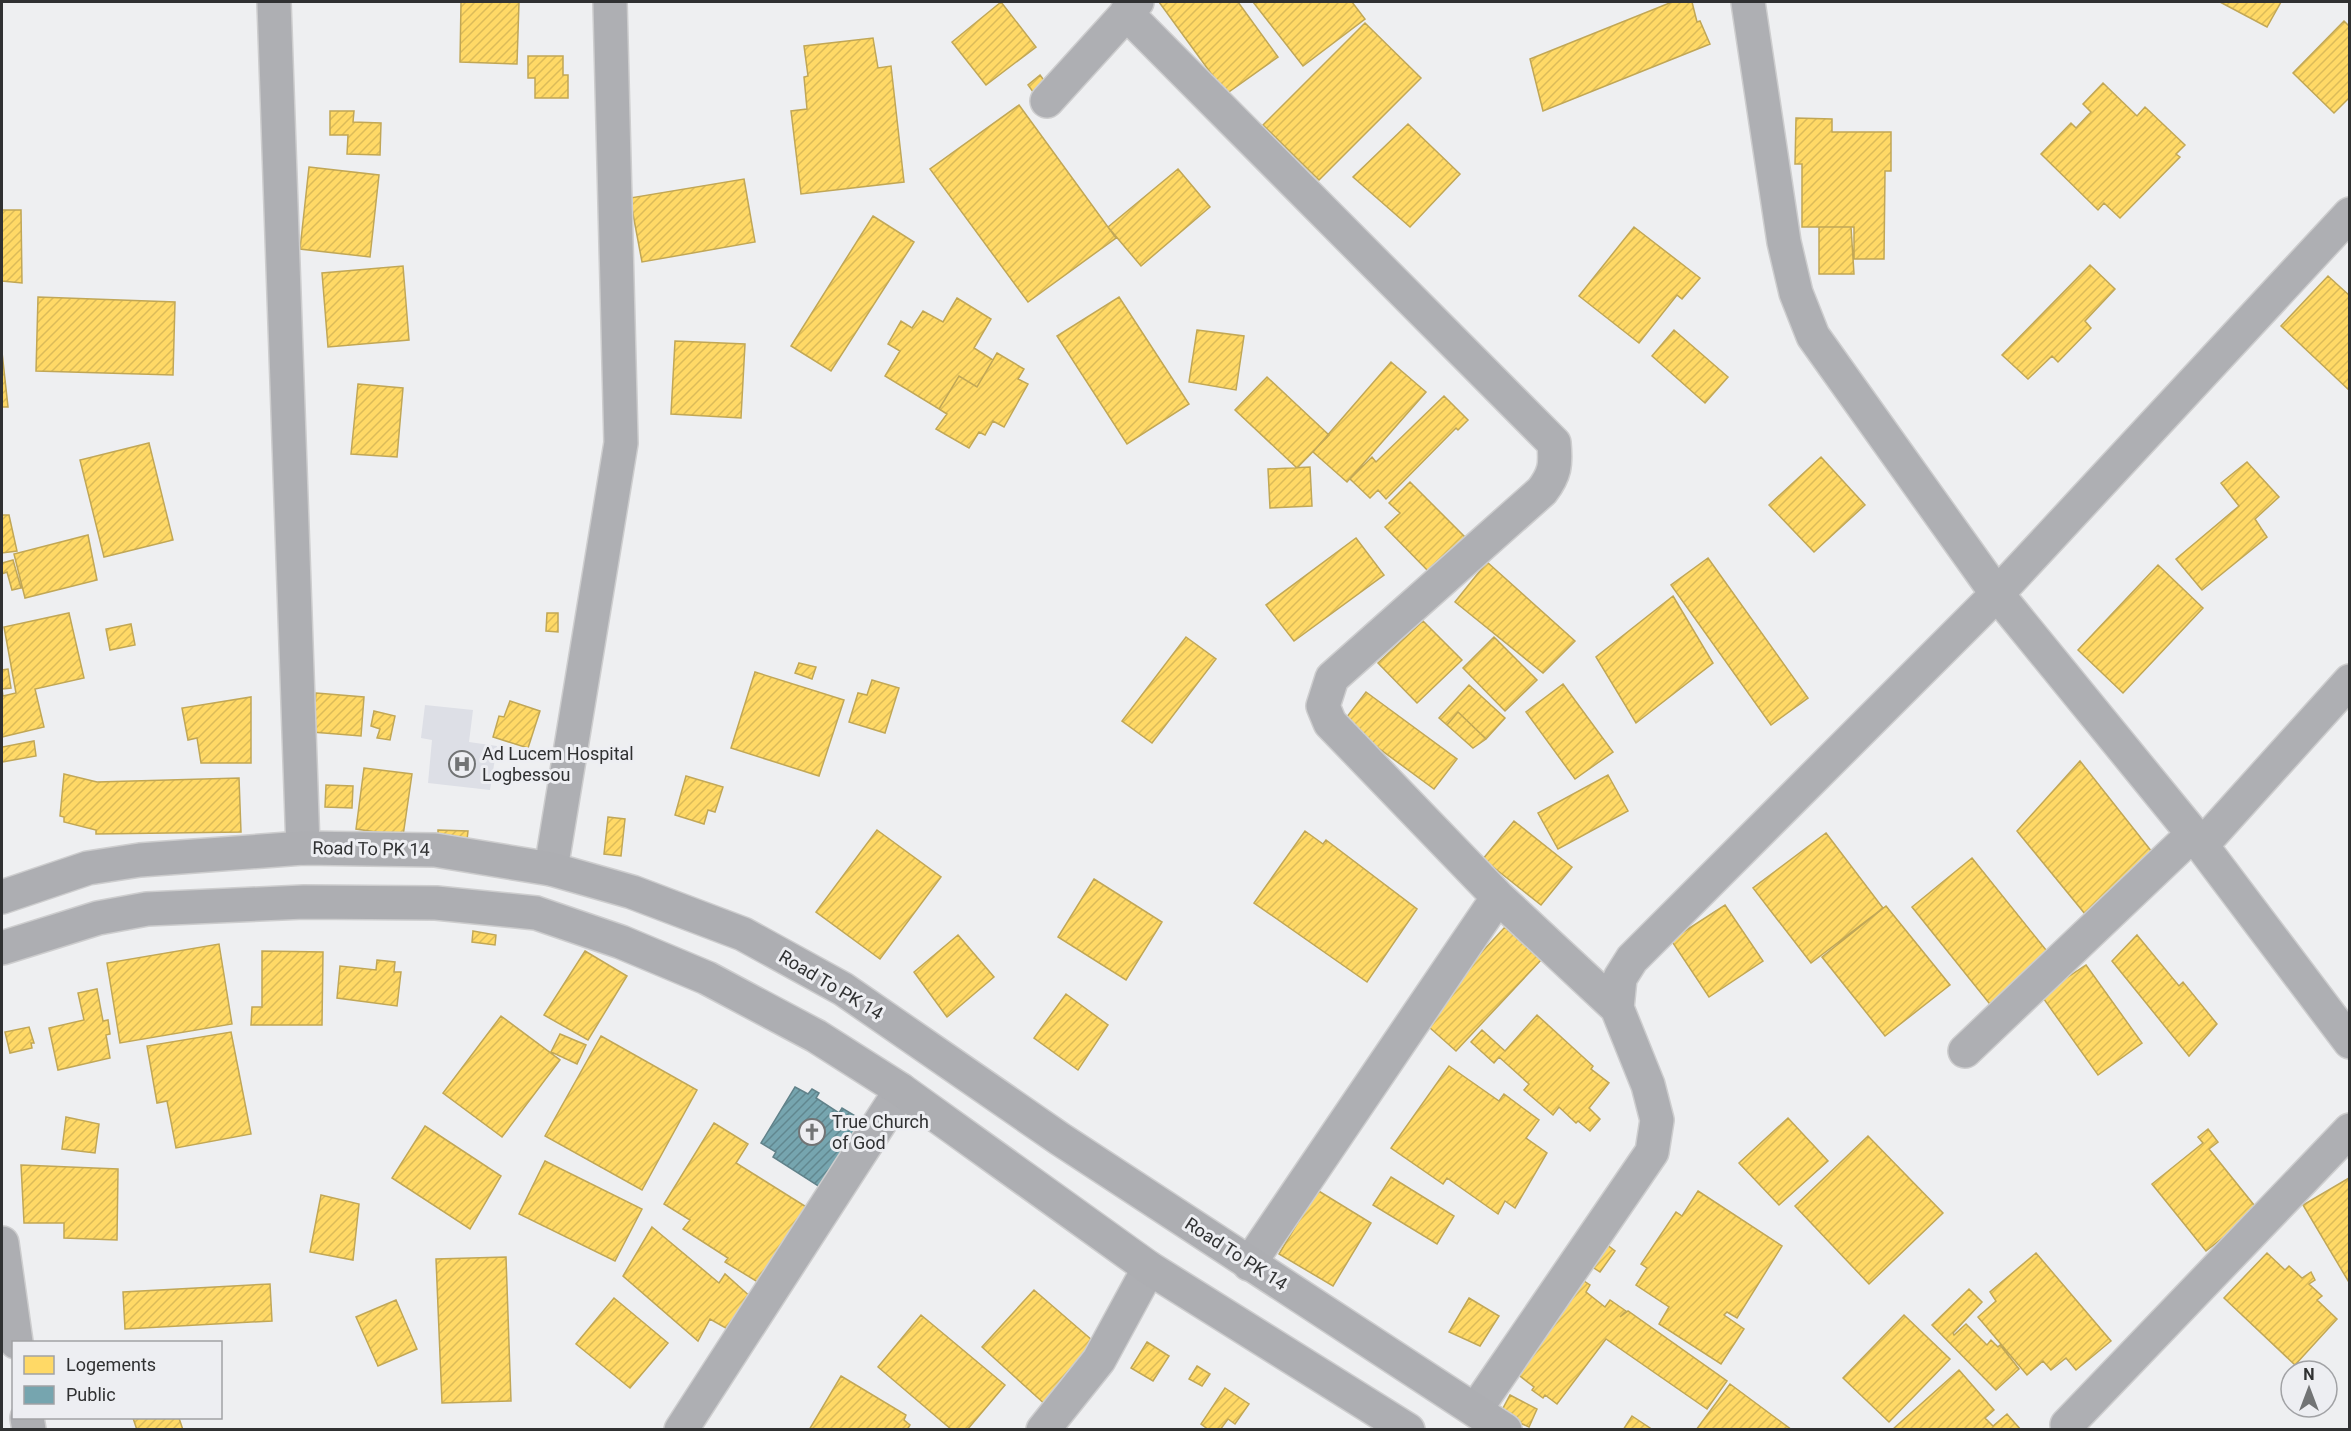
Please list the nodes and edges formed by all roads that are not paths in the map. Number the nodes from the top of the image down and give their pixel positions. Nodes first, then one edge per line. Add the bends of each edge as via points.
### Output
1 (274, 2) edge
2 (610, 2) edge
3 (1748, 2) edge
4 (1131, 7) edge
5 (1047, 101) dead end
6 (2349, 214) edge
7 (1997, 594) junction
8 (2349, 681) edge
9 (2198, 840) junction
10 (303, 848) junction
11 (551, 868) junction
12 (2, 897) edge
13 (1498, 897) junction
14 (2, 948) edge
15 (1617, 1008) junction
16 (2349, 1042) edge
17 (1965, 1051) dead end
18 (901, 1090) junction
19 (2349, 1130) edge
20 (2, 1243) edge
21 (1250, 1264) junction
22 (1149, 1268) junction
23 (16, 1341) edge
24 (1476, 1409) junction
25 (2067, 1425) dead end
26 (681, 1430) edge
27 (1043, 1430) edge
28 (1408, 1430) edge
29 (1505, 1430) edge

1 - 10 street
2 - 11 street via 621,443
3 - 7 street via 1785,242 1796,293 1813,336
4 - 5 street
4 - 13 street via 1554,443 1553,477 1542,491 1332,678 1323,706 1330,723
6 - 7 street
7 - 9 street
7 - 15 street via 1632,959 1620,978
8 - 9 street
9 - 16 street
9 - 17 street
10 - 11 main road, Road To PK 14 via 435,850
10 - 12 main road, Road To PK 14 via 140,860 88,868
11 - 21 main road, Road To PK 14 via 632,892 742,934 843,989
13 - 15 street
13 - 21 street
14 - 18 main road via 98,918 147,909 304,902 436,903 536,913 621,942 707,978 816,1036
15 - 24 street via 1648,1085 1657,1120 1652,1152
18 - 22 main road
18 - 26 street
19 - 25 street
20 - 23 main road
21 - 24 main road, Road To PK 14
22 - 27 street via 1099,1360
22 - 28 main road
24 - 29 main road, Road To PK 14

